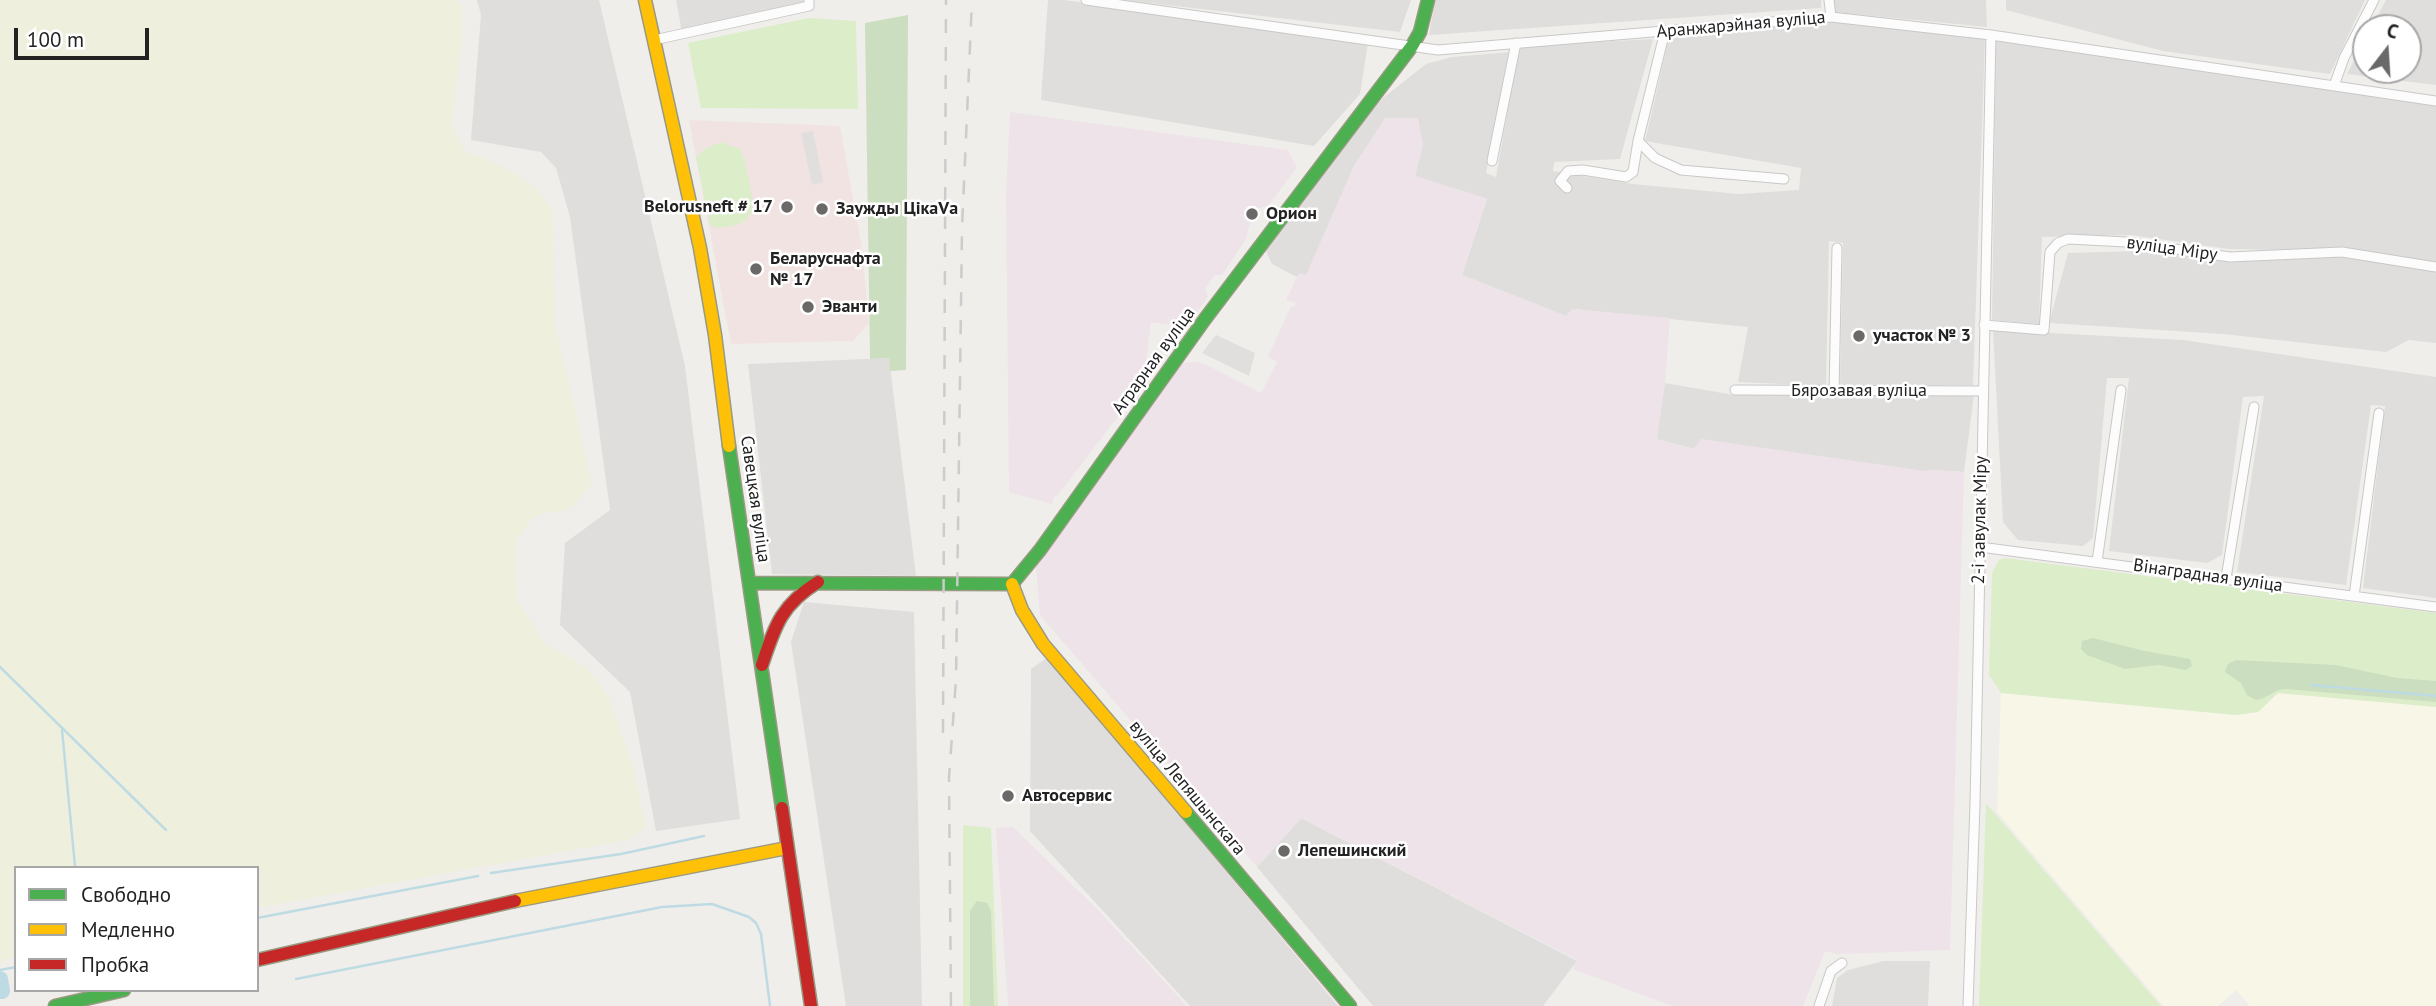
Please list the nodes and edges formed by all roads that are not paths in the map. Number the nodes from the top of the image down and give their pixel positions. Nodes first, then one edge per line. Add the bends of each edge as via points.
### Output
1 (645, 0) edge
2 (809, 0) edge
3 (1086, 0) edge
4 (1428, 0) edge
5 (1829, 0) edge
6 (2374, 0) edge
7 (1831, 18) junction
8 (1665, 31) junction
9 (1991, 35) junction
10 (654, 40) junction
11 (1516, 43) junction
12 (1412, 46) junction
13 (2334, 86) junction
14 (2436, 101) edge
15 (1638, 142) junction
16 (1492, 161) dead end
17 (1784, 179) dead end
18 (1567, 188) dead end
19 (1837, 248) dead end
20 (2436, 267) edge
21 (1984, 325) junction
22 (1735, 390) dead end
23 (2120, 390) dead end
24 (1982, 391) junction
25 (1834, 392) junction
26 (2254, 407) dead end
27 (2379, 412) dead end
28 (1980, 547) junction
29 (2097, 562) junction
30 (2226, 578) junction
31 (821, 580) junction
32 (750, 583) junction
33 (1012, 584) junction
34 (2354, 596) junction
35 (2436, 607) edge
36 (762, 665) junction
37 (787, 848) junction
38 (259, 960) edge
39 (1842, 962) dead end
40 (115, 992) edge
41 (55, 1006) edge
42 (811, 1006) edge
43 (1350, 1006) edge
44 (1819, 1006) edge
45 (1968, 1006) edge

1 - 10 main road, Савецкая вуліца
2 - 10 street via 809,6
3 - 12 street, Аранжарэйная вуліца
4 - 12 main road, Аграрная вуліца
5 - 7 street
6 - 13 street
7 - 8 street, Аранжарэйная вуліца
7 - 9 street, Аранжарэйная вуліца
8 - 11 street, Аранжарэйная вуліца
8 - 15 street
9 - 13 street, Аранжарэйная вуліца
9 - 21 street, 2-і завулак Міру
10 - 32 main road, Савецкая вуліца via 702,260
11 - 12 street, Аранжарэйная вуліца via 1438,50
11 - 16 street
12 - 33 main road, Аграрная вуліца
13 - 14 street, Аранжарэйная вуліца
15 - 17 street via 1655,158 1681,170
15 - 18 street via 1633,172 1626,177 1568,171 1560,181
19 - 25 street
20 - 21 street, вуліца Міру via 2342,253 2230,257 2068,239 2050,252 2044,330
21 - 24 street, 2-і завулак Міру
22 - 25 street, Бярозавая вуліца
23 - 29 street
24 - 25 street, Бярозавая вуліца
24 - 28 street, 2-і завулак Міру
26 - 30 street
27 - 34 street
28 - 29 street, Вінаградная вуліца
28 - 45 street, 2-і завулак Міру
29 - 30 street, Вінаградная вуліца
30 - 34 street, Вінаградная вуліца
31 - 32 main road
31 - 33 main road
31 - 36 main road via 786,605
32 - 36 main road, Савецкая вуліца
33 - 43 main road, вуліца Лепяшынскага via 1021,610 1043,644
34 - 35 street, Вінаградная вуліца
36 - 37 main road, Савецкая вуліца
37 - 38 main road via 529,898
37 - 42 main road, Савецкая вуліца
39 - 44 street via 1830,971
40 - 41 main road

